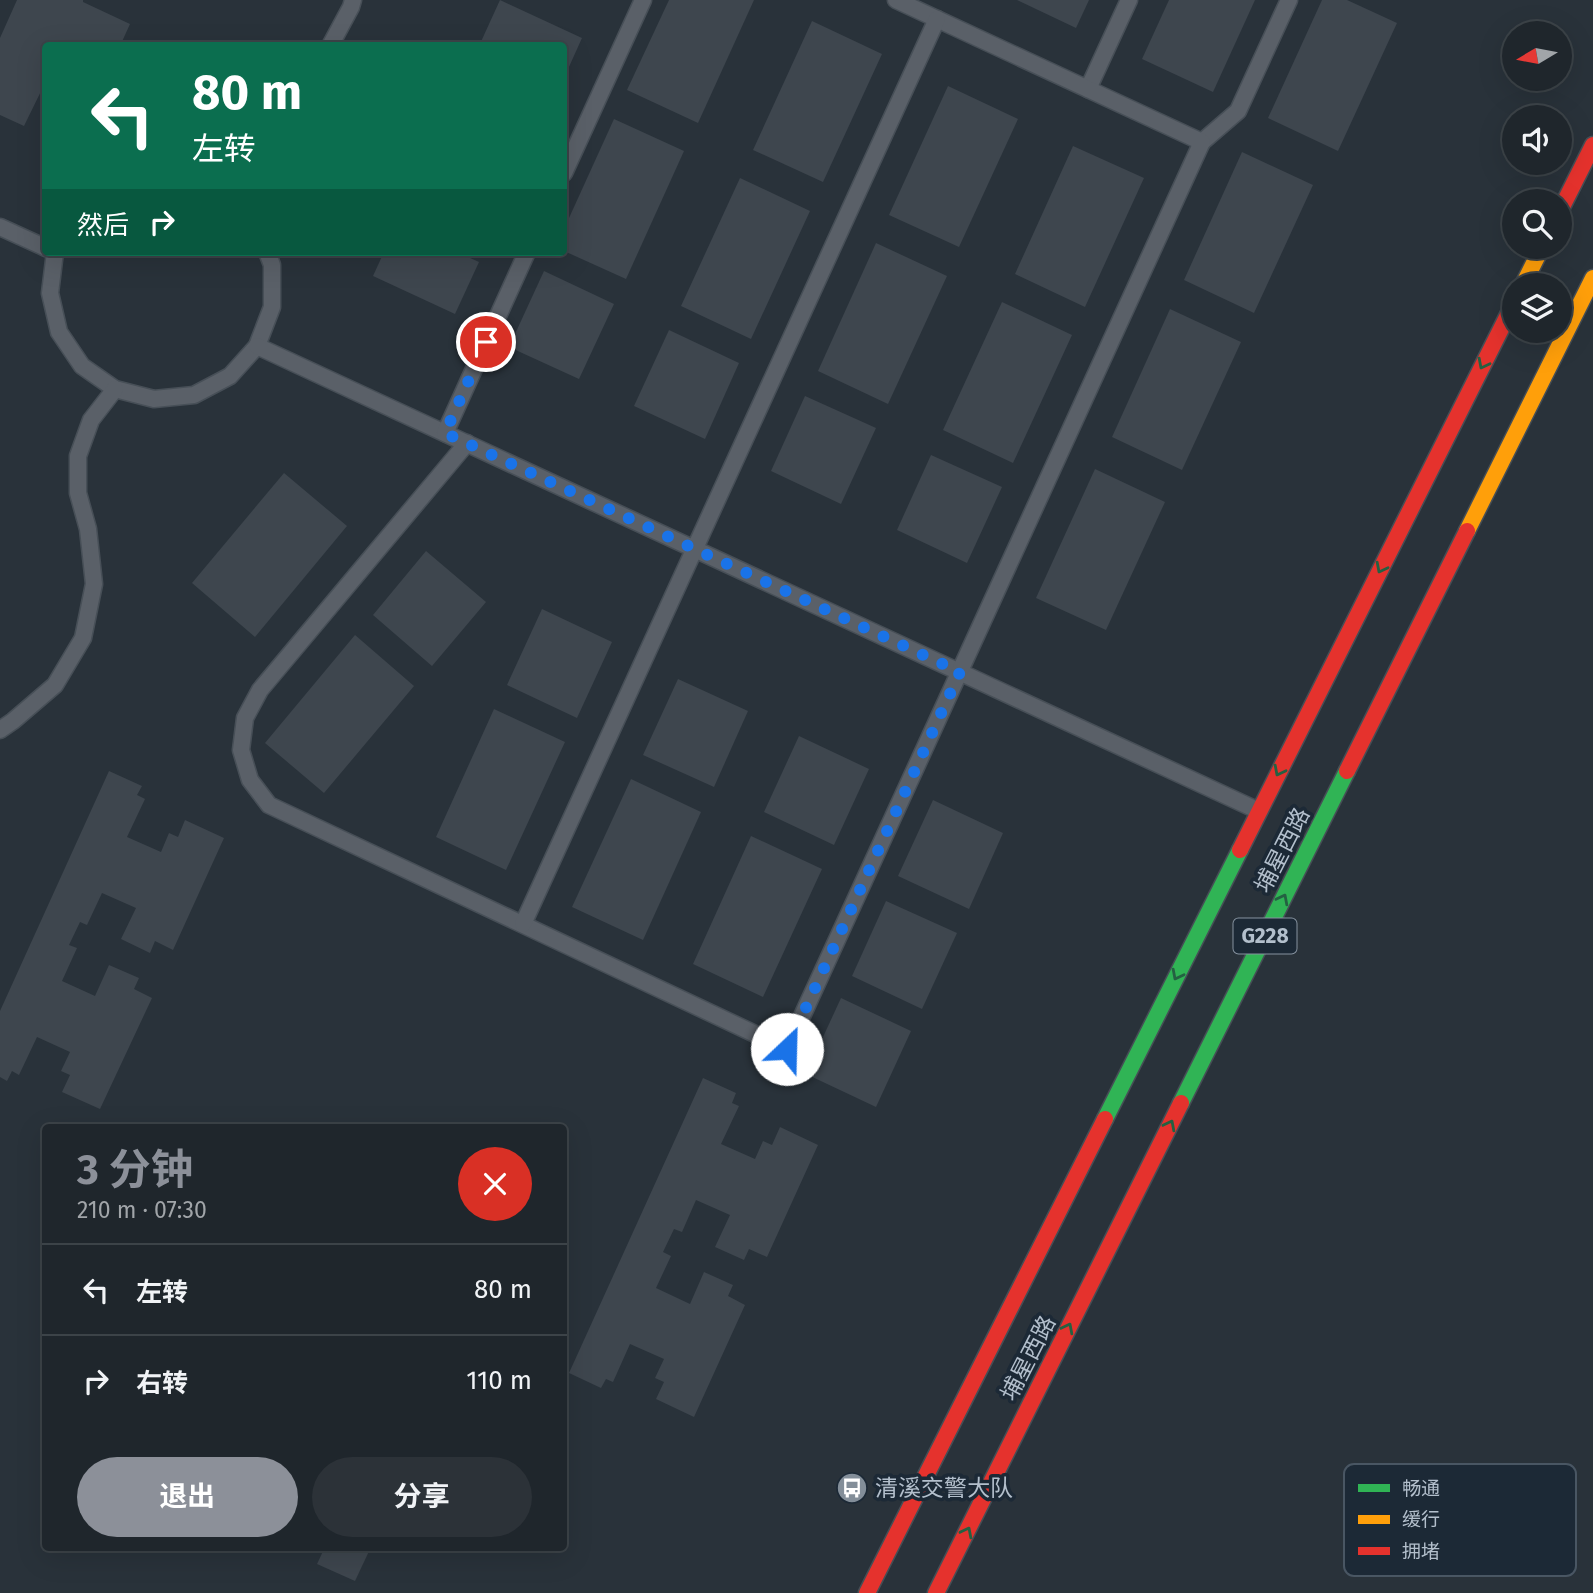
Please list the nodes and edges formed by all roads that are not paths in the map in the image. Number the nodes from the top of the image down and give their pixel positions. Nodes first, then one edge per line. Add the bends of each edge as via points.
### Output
1 (353, 0) edge
2 (643, 0) edge
3 (896, 0) edge
4 (1129, 0) edge
5 (1289, 0) edge
6 (937, 19) junction
7 (332, 42) edge
8 (1088, 89) junction
9 (1202, 142) junction
10 (1593, 145) edge
11 (567, 166) edge
12 (1571, 189) edge
13 (0, 227) edge
14 (42, 246) edge
15 (54, 256) edge
16 (269, 256) edge
17 (525, 256) edge
18 (1593, 278) edge
19 (1502, 327) edge
20 (257, 346) junction
21 (115, 389) junction
22 (445, 433) junction
23 (467, 443) junction
24 (960, 672) junction
25 (0, 730) edge
26 (1259, 811) junction
27 (523, 924) junction
28 (867, 1593) edge
29 (936, 1593) edge

1 - 7 lane
2 - 11 lane
3 - 6 lane
4 - 8 lane
5 - 9 lane via 1238,111
6 - 8 lane
6 - 27 lane
8 - 9 lane
9 - 24 lane
10 - 12 highway
13 - 14 lane
15 - 21 lane via 50,293 59,332 82,366
16 - 20 lane via 272,307
17 - 22 lane
29 -> 18 highway, 埔星西路 / G228
19 -> 26 highway, 埔星西路 / G228
20 - 21 lane via 230,376 194,395 154,399
20 - 22 lane
21 - 25 lane via 91,421 78,456 78,493 88,529 94,584 83,638 55,685
22 - 23 lane
23 - 24 lane
23 - 27 lane via 260,690 245,718 242,750 250,780 270,805
24 - 26 lane
24 - 27 lane via 787,1049
26 -> 28 highway, 埔星西路 / G228

